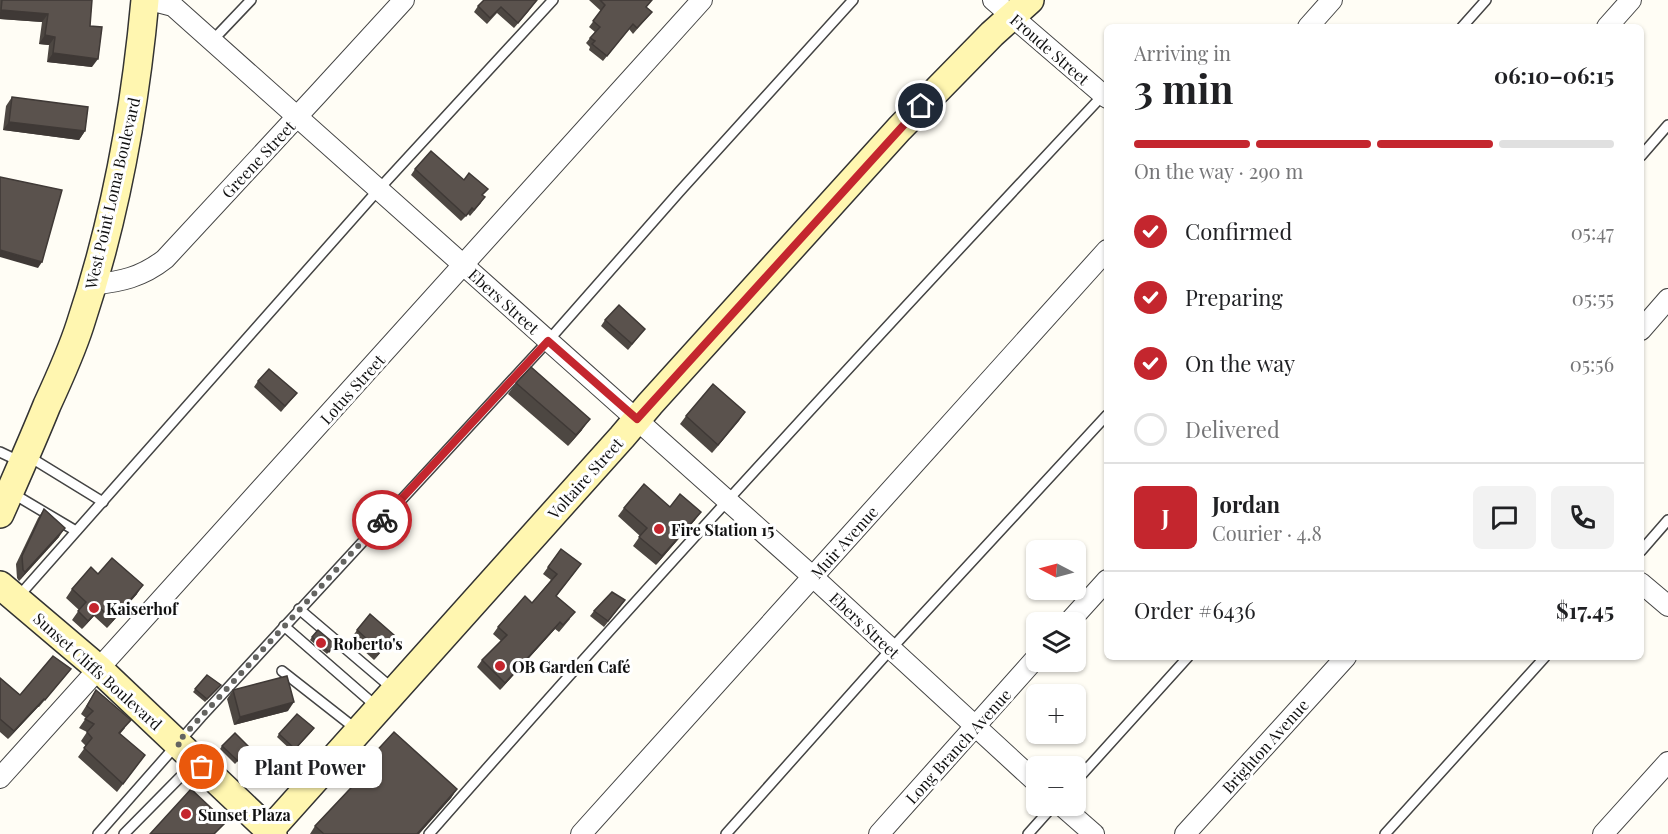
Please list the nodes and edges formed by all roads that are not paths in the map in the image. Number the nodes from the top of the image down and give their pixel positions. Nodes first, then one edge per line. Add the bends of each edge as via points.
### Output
1 (145, 0) edge
2 (150, 0) edge
3 (251, 0) edge
4 (404, 0) edge
5 (553, 0) edge
6 (702, 0) edge
7 (853, 0) edge
8 (1332, 0) edge
9 (1486, 0) edge
10 (1631, 0) edge
11 (1011, 5) edge
12 (1311, 24) edge
13 (1465, 24) edge
14 (1610, 24) edge
15 (212, 41) junction
16 (1104, 95) edge
17 (1104, 97) edge
18 (297, 117) junction
19 (1668, 125) edge
20 (1644, 153) edge
21 (378, 189) junction
22 (1104, 253) edge
23 (464, 266) junction
24 (93, 285) junction
25 (1668, 299) edge
26 (1644, 327) edge
27 (548, 341) junction
28 (1104, 418) edge
29 (637, 419) junction
30 (16, 456) edge
31 (727, 501) junction
32 (103, 502) junction
33 (3, 507) edge
34 (1668, 520) edge
35 (76, 531) junction
36 (1644, 548) edge
37 (812, 576) junction
38 (1104, 583) edge
39 (1644, 586) edge
40 (8, 592) edge
41 (1668, 606) edge
42 (300, 609) junction
43 (1078, 612) edge
44 (284, 626) junction
45 (891, 649) junction
46 (1185, 660) edge
47 (1343, 660) edge
48 (1542, 660) edge
49 (99, 669) junction
50 (1026, 669) edge
51 (282, 671) dead end
52 (387, 700) junction
53 (975, 726) junction
54 (359, 731) junction
55 (191, 754) junction
56 (1668, 762) edge
57 (1086, 770) edge
58 (283, 773) dead end
59 (1026, 773) edge
60 (0, 778) edge
61 (304, 792) junction
62 (1044, 816) edge
63 (1073, 816) edge
64 (271, 832) edge
65 (98, 834) edge
66 (124, 834) edge
67 (429, 834) edge
68 (581, 834) edge
69 (726, 834) edge
70 (879, 834) edge
71 (1028, 834) edge
72 (1094, 834) edge
73 (1185, 834) edge
74 (1385, 834) edge
75 (1603, 834) edge

1 - 24 main road, West Point Loma Boulevard via 134,99
2 - 15 street, Ebers Street via 173,6
3 - 15 lane
4 - 18 street, Greene Street
5 - 21 lane
6 - 23 street, Lotus Street
7 - 27 lane
8 - 12 street
9 - 13 lane
10 - 14 street
11 - 16 street, Froude Street
11 - 29 main road, Voltaire Street
15 - 18 street, Ebers Street
17 - 31 lane via 927,282
18 - 21 street, Ebers Street
18 - 24 street, Greene Street via 165,259 138,276
19 - 20 lane
21 - 23 street, Ebers Street
21 - 32 lane
22 - 37 street, Muir Avenue
23 - 27 street, Ebers Street
23 - 49 street, Lotus Street
24 - 30 main road, West Point Loma Boulevard via 62,371
25 - 26 street
27 - 29 street, Ebers Street
27 - 42 lane
28 - 45 lane
29 - 31 street, Ebers Street
29 - 52 main road, Voltaire Street
30 - 32 lane
30 - 33 main road, West Point Loma Boulevard
31 - 37 street, Ebers Street
31 - 67 lane
32 - 35 lane
33 - 35 lane
34 - 36 lane
35 - 40 lane
37 - 45 street, Ebers Street
37 - 68 street, Muir Avenue
38 - 43 street
39 - 41 street
40 - 49 main road, Sunset Cliffs Boulevard
42 - 44 lane
42 - 52 lane
44 - 52 lane
44 - 55 lane via 204,720
45 - 53 street, Ebers Street
45 - 69 lane
46 - 57 lane
47 - 73 street, Brighton Avenue
48 - 74 lane
49 - 55 main road, Sunset Cliffs Boulevard
49 - 60 street, Lotus Street
50 - 53 street, Long Branch Avenue
51 - 54 lane
52 - 54 main road, Voltaire Street
53 - 59 street, Ebers Street
53 - 70 street, Long Branch Avenue
54 - 61 main road, Voltaire Street
55 - 64 main road, Sunset Cliffs Boulevard
55 - 65 lane
55 - 66 lane
56 - 75 street
58 - 61 lane
61 - 64 main road, Voltaire Street
62 - 71 lane
63 - 72 street

